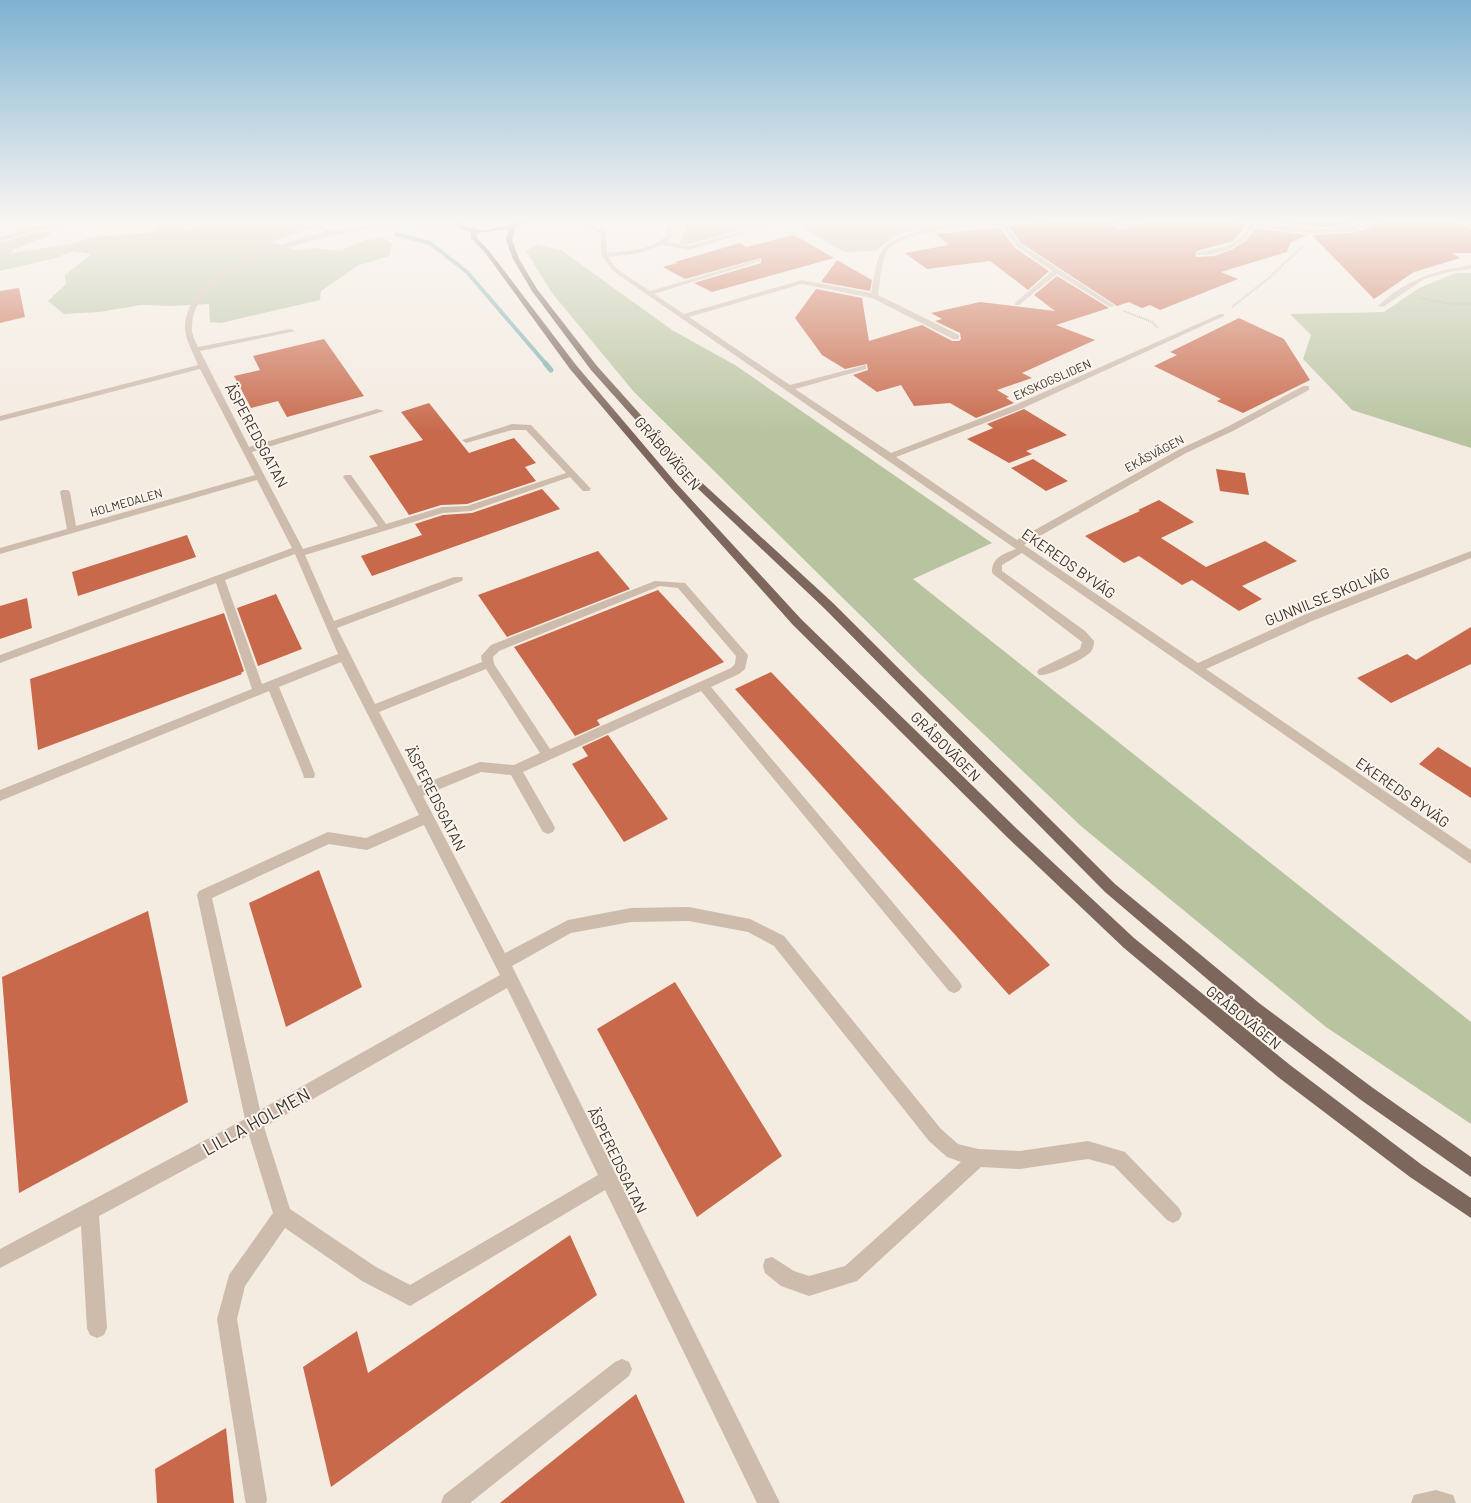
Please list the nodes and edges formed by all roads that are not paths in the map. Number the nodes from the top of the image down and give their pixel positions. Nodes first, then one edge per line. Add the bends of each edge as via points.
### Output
1 (205, 292) edge
2 (517, 292) edge
3 (536, 292) edge
4 (645, 292) edge
5 (654, 292) edge
6 (767, 292) edge
7 (854, 292) edge
8 (875, 292) edge
9 (1031, 292) edge
10 (1089, 292) edge
11 (1402, 292) edge
12 (648, 294) junction
13 (874, 296) junction
14 (1017, 304) dead end
15 (1112, 306) road end
16 (1381, 306) dead end
17 (1222, 315) road end
18 (682, 317) junction
19 (291, 330) dead end
20 (956, 337) dead end
21 (196, 350) junction
22 (202, 366) junction
23 (863, 367) dead end
24 (788, 388) junction
25 (1306, 388) dead end
26 (380, 411) dead end
27 (0, 419) edge
28 (466, 440) dead end
29 (246, 451) junction
30 (889, 457) junction
31 (572, 474) junction
32 (259, 477) junction
33 (348, 477) dead end
34 (586, 489) dead end
35 (65, 492) dead end
36 (383, 527) junction
37 (72, 530) junction
38 (1019, 547) junction
39 (0, 551) edge
40 (299, 551) junction
41 (1471, 554) edge
42 (219, 577) junction
43 (458, 579) dead end
44 (331, 626) junction
45 (344, 656) junction
46 (0, 659) edge
47 (488, 664) junction
48 (1196, 669) junction
49 (1043, 672) dead end
50 (703, 685) junction
51 (272, 686) junction
52 (259, 691) junction
53 (372, 710) junction
54 (548, 756) junction
55 (515, 770) junction
56 (309, 774) dead end
57 (415, 794) junction
58 (0, 796) edge
59 (427, 818) junction
60 (548, 828) dead end
61 (1471, 858) edge
62 (506, 970) junction
63 (954, 986) dead end
64 (254, 1123) junction
65 (978, 1158) junction
66 (1471, 1168) edge
67 (609, 1178) junction
68 (1471, 1210) edge
69 (89, 1211) junction
70 (1173, 1214) dead end
71 (283, 1215) junction
72 (0, 1259) edge
73 (772, 1266) dead end
74 (97, 1328) dead end
75 (622, 1369) dead end
76 (256, 1500) dead end
77 (452, 1503) edge
78 (769, 1503) edge
79 (1422, 1503) edge
80 (1445, 1503) edge

1 - 21 street, ÄSPEREDSGATAN via 189,320 188,328
2 - 68 main road, GRÅBOVÄGEN via 573,367 673,485 797,622 1012,833 1129,943 1284,1071
3 - 66 main road, GRÅBOVÄGEN via 594,368 696,482 829,606 1110,888 1253,1008
4 - 12 street, EKEREDS BYVÄG
5 - 12 street
6 - 18 street
7 - 13 street
8 - 13 street
9 - 14 street
10 - 15 street
11 - 16 street
12 - 18 street, EKEREDS BYVÄG
13 - 20 street
17 - 30 street, EKSKOGSLIDEN via 1018,407
18 - 24 street, EKEREDS BYVÄG
19 - 21 street
21 - 22 street, ÄSPEREDSGATAN
22 - 27 street
22 - 29 street, ÄSPEREDSGATAN
23 - 24 street
24 - 30 street, EKEREDS BYVÄG
25 - 38 street, EKÅSVÄGEN via 1175,455
26 - 29 street
28 - 31 street via 512,427 528,427
29 - 32 street, ÄSPEREDSGATAN
30 - 38 street, EKEREDS BYVÄG
31 - 34 street
31 - 36 street via 468,509 442,510
32 - 37 street, HOLMEDALEN
32 - 40 street, ÄSPEREDSGATAN
33 - 36 street
35 - 37 street
36 - 40 street
37 - 39 street, HOLMEDALEN
38 - 48 street, EKEREDS BYVÄG
38 - 49 street, EKÅSVÄGEN via 997,564 997,572 1088,641 1084,652
40 - 42 street
40 - 44 street, ÄSPEREDSGATAN
41 - 48 street, GUNNILSE SKOLVÄG via 1308,618
42 - 46 street
42 - 52 street
43 - 44 street
44 - 45 street, ÄSPEREDSGATAN
45 - 51 street
45 - 53 street, ÄSPEREDSGATAN
47 - 50 street via 487,656 495,648 668,582 681,585 689,592 742,655 741,666 735,671
47 - 53 street
47 - 54 street
48 - 61 street, EKEREDS BYVÄG
50 - 54 street
50 - 63 street
51 - 52 street
51 - 56 street
52 - 58 street
53 - 57 street, ÄSPEREDSGATAN
54 - 55 street
55 - 57 street via 480,766
55 - 60 street
57 - 59 street, ÄSPEREDSGATAN
59 - 62 street, ÄSPEREDSGATAN
59 - 64 street via 367,844 328,838 204,894
62 - 64 street, LILLA HOLMEN
62 - 65 street, LILLA HOLMEN via 568,927 631,915 689,914 750,926 779,941 935,1135 953,1151
62 - 67 street, ÄSPEREDSGATAN
64 - 69 street, LILLA HOLMEN
64 - 71 street
65 - 70 street, LILLA HOLMEN via 1020,1160 1088,1150 1118,1158
65 - 73 street via 850,1274 809,1286 788,1279
67 - 71 street via 410,1296 369,1274
67 - 78 street, ÄSPEREDSGATAN
69 - 72 street, LILLA HOLMEN
69 - 74 street
71 - 76 street via 236,1282 227,1319
75 - 77 street
79 - 80 street

